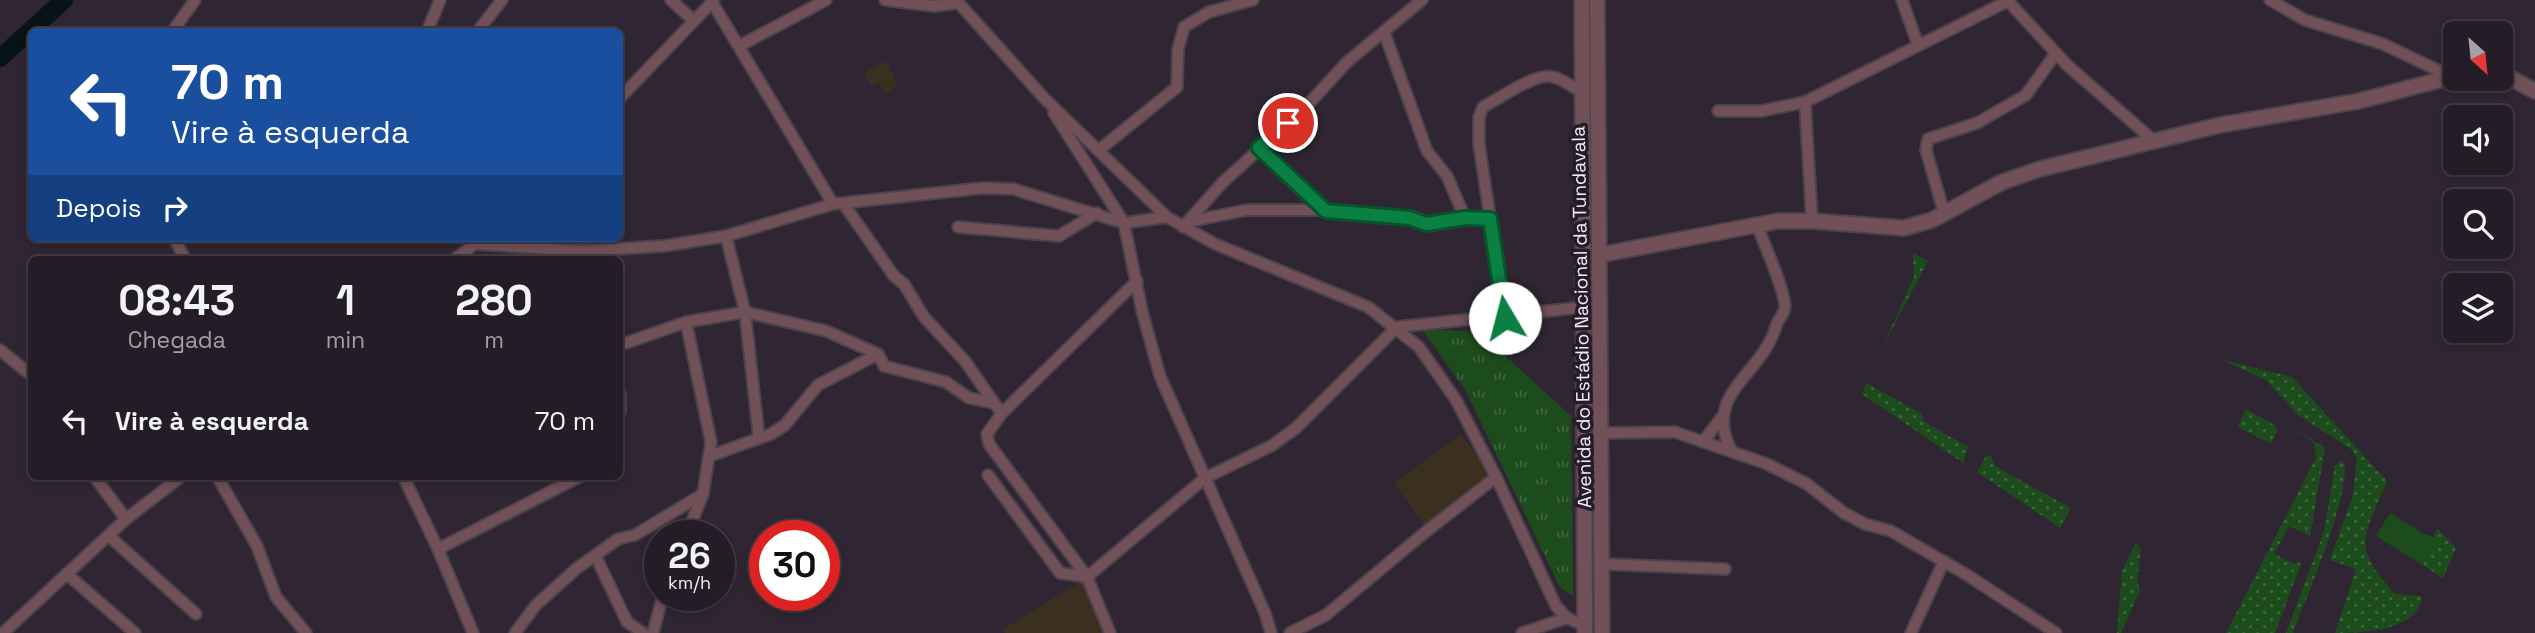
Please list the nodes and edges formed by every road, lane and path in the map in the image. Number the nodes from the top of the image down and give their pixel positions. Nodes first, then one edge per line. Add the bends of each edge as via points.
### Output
1 (195, 0) edge
2 (440, 0) edge
3 (502, 0) edge
4 (671, 0) edge
5 (826, 0) edge
6 (886, 0) edge
7 (1253, 0) edge
8 (1422, 0) edge
9 (1582, 0) edge
10 (1597, 0) edge
11 (1902, 0) edge
12 (2270, 0) edge
13 (713, 1) edge
14 (957, 1) edge
15 (2009, 1) edge
16 (1992, 4) edge
17 (693, 20) junction
18 (175, 28) edge
19 (429, 28) edge
20 (480, 28) edge
21 (1384, 32) junction
22 (1918, 45) junction
23 (739, 46) junction
24 (2056, 53) junction
25 (2443, 71) edge
26 (2443, 79) edge
27 (2513, 79) edge
28 (2535, 91) edge
29 (1583, 93) junction
30 (623, 96) edge
31 (1044, 98) junction
32 (1805, 102) junction
33 (1718, 111) dead end
34 (2154, 141) junction
35 (1259, 148) junction
36 (1099, 150) junction
37 (838, 203) junction
38 (1326, 211) junction
39 (1944, 212) junction
40 (1097, 213) junction
41 (1167, 217) junction
42 (1465, 218) junction
43 (1490, 219) junction
44 (1812, 221) junction
45 (1124, 223) junction
46 (1185, 225) junction
47 (1757, 225) junction
48 (958, 227) dead end
49 (726, 236) junction
50 (478, 242) edge
51 (486, 242) edge
52 (583, 255) edge
53 (1599, 255) junction
54 (458, 256) edge
55 (1137, 281) junction
56 (1585, 307) junction
57 (745, 312) junction
58 (1505, 318) junction
59 (686, 322) junction
60 (1397, 327) junction
61 (623, 344) edge
62 (0, 350) edge
63 (878, 354) junction
64 (28, 373) edge
65 (993, 403) junction
66 (1002, 413) junction
67 (1721, 418) junction
68 (1603, 433) junction
69 (759, 438) junction
70 (1703, 442) junction
71 (1731, 452) junction
72 (710, 456) junction
73 (989, 475) dead end
74 (1496, 477) junction
75 (1205, 478) junction
76 (97, 480) edge
77 (177, 480) edge
78 (219, 480) edge
79 (405, 480) edge
80 (574, 480) edge
81 (703, 494) junction
82 (126, 519) junction
83 (692, 520) edge
84 (109, 536) junction
85 (438, 549) junction
86 (596, 557) junction
87 (1944, 562) junction
88 (1602, 564) junction
89 (1725, 569) dead end
90 (68, 575) junction
91 (1087, 578) junction
92 (659, 611) edge
93 (196, 614) dead end
94 (1567, 618) junction
95 (1585, 629) edge
96 (3, 633) edge
97 (135, 633) edge
98 (306, 633) edge
99 (473, 633) edge
100 (515, 633) edge
101 (643, 633) edge
102 (653, 633) edge
103 (1111, 633) edge
104 (1271, 633) edge
105 (1290, 633) edge
106 (1522, 633) edge
107 (1602, 633) edge
108 (1911, 633) edge
109 (2056, 633) edge

1 - 18 street
2 - 19 street
3 - 20 street
4 - 17 street
5 - 23 street
6 - 14 street via 934,6
7 - 36 street via 1209,12 1184,27 1177,87
8 - 21 street
9 - 29 street, Avenida do Estádio Nacional da Tundavala
10 - 53 street, Avenida do Estádio Nacional da Tundavala
11 - 22 street
12 - 25 street via 2305,20 2383,44
13 - 17 street
13 - 23 street
14 - 31 street
15 - 16 street
15 - 24 street
16 - 22 street
17 - 30 street
21 - 35 street
21 - 42 street via 1427,151 1447,176
22 - 32 street
23 - 37 street
24 - 34 street
24 - 39 street via 2026,95 1977,123 1928,139 1926,150
26 - 34 street via 2360,101
27 - 28 street
29 - 43 street via 1545,76 1528,80 1483,107 1479,144
29 - 56 street, Avenida do Estádio Nacional da Tundavala
31 - 36 street
31 - 45 street
32 - 33 street via 1761,111
32 - 44 street
34 - 39 street via 2040,169
35 - 38 street
35 - 46 street
36 - 41 street
37 - 40 street via 1013,189
37 - 49 street
37 - 65 street via 904,284 923,317 965,361
38 - 42 street via 1410,218 1426,224
38 - 46 street via 1246,210
39 - 44 street via 1904,228
40 - 45 street
40 - 48 street via 1059,236
41 - 45 street
41 - 46 street
42 - 43 street
43 - 58 street
44 - 47 street
45 - 55 street
46 - 60 street via 1214,244 1368,307
47 - 53 street
47 - 67 street via 1785,307 1773,340 1725,403
49 - 52 street
49 - 57 street
50 - 54 street
51 - 52 street
53 - 68 street, Avenida do Estádio Nacional da Tundavala
55 - 66 street
55 - 75 street via 1160,376
56 - 58 street
56 - 95 street, Avenida do Estádio Nacional da Tundavala
57 - 59 street
57 - 63 street via 826,331
57 - 69 street
58 - 60 street
59 - 61 street
59 - 72 street
60 - 74 street via 1440,374
60 - 75 street via 1296,428 1271,446
62 - 64 street
63 - 65 street via 884,366 946,382 970,398
63 - 69 street via 818,385 785,425
65 - 66 street
66 - 91 street via 987,439
67 - 70 street
67 - 71 street
68 - 70 street via 1661,431
68 - 88 street, Avenida do Estádio Nacional da Tundavala
69 - 72 street
70 - 71 street
71 - 87 street via 1807,484 1844,513 1891,531
72 - 81 street
73 - 91 street via 1059,573
74 - 94 street via 1556,606
74 - 105 street via 1326,615
75 - 91 street
75 - 104 street
76 - 82 street
77 - 82 street
78 - 98 street via 257,546 276,597
79 - 85 street
80 - 85 street
81 - 83 street
81 - 86 street via 635,535 618,538
82 - 84 street
84 - 90 street
84 - 93 street
85 - 99 street
86 - 100 street via 536,605
86 - 101 street via 627,622
87 - 108 street
87 - 109 street
88 - 89 street
88 - 107 street, Avenida do Estádio Nacional da Tundavala
90 - 96 street
90 - 97 street
91 - 103 street
92 - 102 street
94 - 95 street
94 - 106 street

